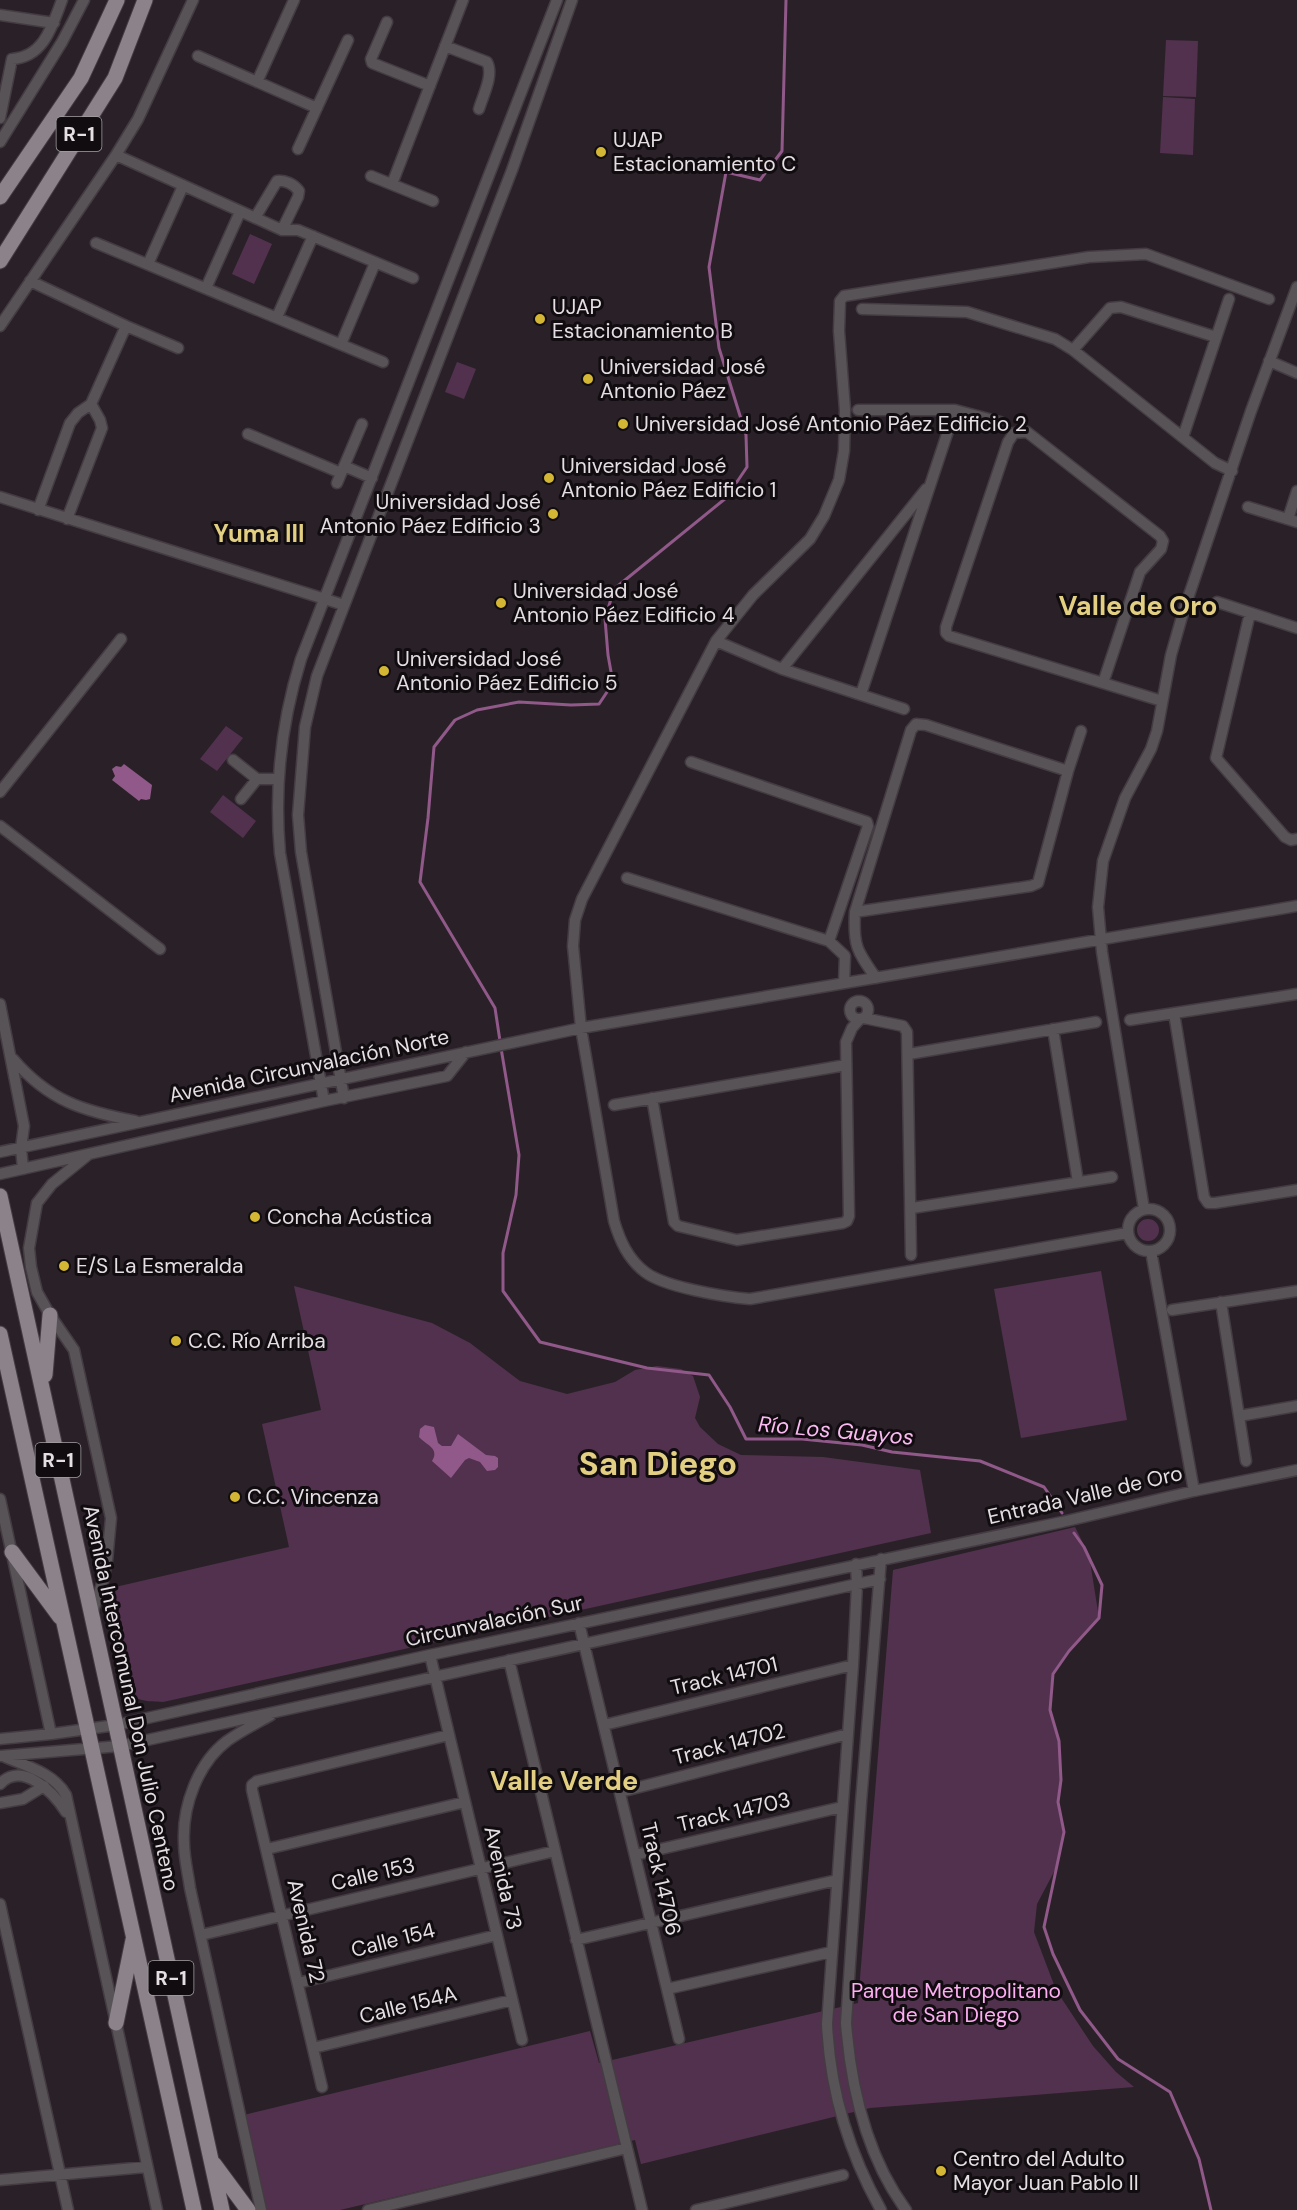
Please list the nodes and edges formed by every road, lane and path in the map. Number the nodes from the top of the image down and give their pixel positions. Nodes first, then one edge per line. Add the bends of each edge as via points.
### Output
1 (62, 0) edge
2 (84, 0) edge
3 (117, 0) edge
4 (145, 0) edge
5 (193, 0) edge
6 (294, 0) edge
7 (463, 0) edge
8 (557, 0) edge
9 (573, 0) edge
10 (0, 15) edge
11 (54, 22) junction
12 (387, 22) dead end
13 (348, 40) dead end
14 (445, 46) junction
15 (198, 56) dead end
16 (0, 58) edge
17 (12, 59) junction
18 (257, 82) junction
19 (430, 86) junction
20 (3, 98) edge
21 (26, 101) junction
22 (317, 108) junction
23 (479, 108) dead end
24 (0, 118) edge
25 (0, 142) edge
26 (298, 149) dead end
27 (116, 155) junction
28 (371, 176) dead end
29 (392, 184) junction
30 (183, 186) junction
31 (0, 197) edge
32 (433, 201) dead end
33 (240, 212) junction
34 (255, 218) junction
35 (282, 231) junction
36 (313, 236) junction
37 (96, 243) dead end
38 (0, 261) edge
39 (375, 263) junction
40 (148, 264) junction
41 (412, 278) dead end
42 (30, 281) junction
43 (1297, 287) edge
44 (206, 288) junction
45 (1229, 299) dead end
46 (1269, 299) dead end
47 (1294, 305) edge
48 (862, 309) dead end
49 (277, 317) junction
50 (0, 326) edge
51 (126, 326) junction
52 (1216, 337) junction
53 (342, 344) junction
54 (178, 348) dead end
55 (1073, 350) junction
56 (1269, 361) junction
57 (383, 362) dead end
58 (1297, 373) edge
59 (402, 401) junction
60 (91, 404) junction
61 (420, 407) junction
62 (858, 410) dead end
63 (955, 410) junction
64 (1000, 422) dead end
65 (362, 424) dead end
66 (248, 434) dead end
67 (1183, 437) junction
68 (1232, 471) junction
69 (341, 474) junction
70 (372, 478) junction
71 (932, 483) junction
72 (1297, 490) edge
73 (0, 497) edge
74 (1248, 507) dead end
75 (38, 510) junction
76 (67, 519) junction
77 (1292, 521) edge
78 (325, 600) junction
79 (1217, 602) dead end
80 (344, 605) junction
81 (1250, 613) junction
82 (1297, 628) edge
83 (121, 639) dead end
84 (716, 641) junction
85 (782, 669) junction
86 (1103, 683) junction
87 (861, 694) junction
88 (1162, 701) junction
89 (904, 709) dead end
90 (1082, 731) dead end
91 (233, 760) dead end
92 (692, 762) dead end
93 (1068, 771) junction
94 (257, 779) junction
95 (278, 779) junction
96 (0, 792) edge
97 (241, 799) dead end
98 (0, 826) edge
99 (1297, 839) edge
100 (627, 878) dead end
101 (1295, 908) edge
102 (855, 912) junction
103 (1101, 939) junction
104 (829, 941) junction
105 (160, 949) dead end
106 (857, 952) junction
107 (845, 956) junction
108 (876, 978) junction
109 (849, 982) junction
110 (1297, 994) edge
111 (0, 1004) edge
112 (1174, 1013) junction
113 (862, 1019) junction
114 (1130, 1020) dead end
115 (1096, 1022) dead end
116 (581, 1029) junction
117 (1053, 1029) junction
118 (466, 1052) junction
119 (909, 1054) junction
120 (12, 1057) junction
121 (846, 1065) junction
122 (340, 1079) junction
123 (321, 1084) junction
124 (344, 1098) junction
125 (652, 1098) junction
126 (324, 1101) junction
127 (614, 1105) dead end
128 (141, 1123) junction
129 (21, 1148) junction
130 (0, 1152) edge
131 (89, 1154) junction
132 (23, 1169) junction
133 (0, 1174) edge
134 (1112, 1177) dead end
135 (1078, 1182) junction
136 (1297, 1190) edge
137 (0, 1196) edge
138 (912, 1208) junction
139 (1144, 1209) junction
140 (1128, 1233) junction
141 (1151, 1251) junction
142 (911, 1255) dead end
143 (1297, 1291) edge
144 (1221, 1302) junction
145 (1172, 1310) dead end
146 (50, 1315) junction
147 (0, 1335) edge
148 (44, 1390) junction
149 (1297, 1406) edge
150 (1239, 1416) junction
151 (1246, 1461) dead end
152 (1297, 1470) edge
153 (1194, 1491) junction
154 (0, 1499) edge
155 (12, 1552) junction
156 (881, 1559) junction
157 (856, 1564) junction
158 (880, 1579) junction
159 (857, 1584) junction
160 (91, 1616) junction
161 (64, 1623) junction
162 (579, 1623) junction
163 (584, 1643) junction
164 (430, 1655) junction
165 (509, 1660) junction
166 (853, 1665) junction
167 (435, 1676) junction
168 (279, 1710) junction
169 (116, 1725) junction
170 (604, 1725) junction
171 (87, 1729) junction
172 (51, 1734) junction
173 (848, 1734) junction
174 (449, 1735) junction
175 (0, 1739) edge
176 (120, 1746) junction
177 (91, 1748) junction
178 (3, 1757) edge
179 (4, 1781) edge
180 (44, 1786) junction
181 (620, 1792) junction
182 (0, 1802) edge
183 (465, 1802) junction
184 (842, 1807) junction
185 (71, 1821) junction
186 (267, 1850) junction
187 (555, 1851) junction
188 (635, 1855) junction
189 (481, 1869) junction
190 (837, 1880) junction
191 (0, 1904) edge
192 (283, 1916) junction
193 (651, 1923) junction
194 (134, 1934) junction
195 (201, 1935) junction
196 (497, 1935) junction
197 (576, 1940) junction
198 (831, 1952) junction
199 (298, 1983) junction
200 (667, 1989) junction
201 (512, 2000) junction
202 (116, 2023) junction
203 (679, 2039) dead end
204 (522, 2040) dead end
205 (313, 2048) junction
206 (322, 2087) dead end
207 (627, 2148) junction
208 (210, 2158) junction
209 (146, 2167) junction
210 (60, 2175) junction
211 (843, 2175) dead end
212 (0, 2180) edge
213 (68, 2210) edge
214 (157, 2210) edge
215 (194, 2210) edge
216 (222, 2210) edge
217 (248, 2210) edge
218 (261, 2210) edge
219 (368, 2210) edge
220 (642, 2210) edge
221 (696, 2210) edge
222 (881, 2210) edge
223 (906, 2210) edge

1 - 11 street
2 - 21 street
3 - 31 main road, R-1 via 81,78
4 - 38 main road, R-1 via 115,78
5 - 27 street via 138,119
6 - 18 street
7 - 14 street
8 - 59 street
9 - 61 street
10 - 11 street
11 - 17 street via 32,54
12 - 19 street via 370,59 372,63
13 - 22 street
14 - 19 street
14 - 23 street via 487,62 490,67
15 - 18 street
16 - 17 street
17 - 20 street
18 - 22 street
19 - 29 street
20 - 21 street
20 - 24 street
21 - 25 street
22 - 26 street
27 - 30 street
27 - 42 street
28 - 29 street
29 - 32 street
30 - 33 street
30 - 40 street
33 - 34 street
33 - 44 street
34 - 35 street
34 - 35 street via 277,181 296,186 298,197
35 - 36 street via 298,230
36 - 39 street
36 - 49 street
37 - 40 street
39 - 41 street
39 - 53 street
40 - 44 street
42 - 50 street
42 - 51 street
43 - 47 street
44 - 49 street
45 - 52 street
46 - 84 street via 1146,254 1089,257 844,296 840,301 839,330 844,451 839,480 810,538 753,595
47 - 56 street
48 - 55 street via 967,312 1055,339
49 - 53 street
51 - 54 street
51 - 60 street
52 - 55 street via 1121,307 1110,308
52 - 67 street
53 - 57 street
55 - 67 street
56 - 58 street
56 - 68 street
59 - 61 street
59 - 70 street
60 - 75 street via 70,423
60 - 76 street via 102,428
61 - 80 street
62 - 63 street
63 - 64 street
63 - 71 street
65 - 69 street
66 - 69 street
67 - 68 street via 1215,463
68 - 88 street via 1183,613
69 - 70 street
70 - 78 street
71 - 85 street
71 - 87 street
72 - 77 street
73 - 75 street
74 - 77 street
75 - 76 street
76 - 78 street
78 - 80 street
78 - 95 street via 292,688
79 - 81 street
80 - 122 street via 317,676 304,727 298,815
81 - 82 street
81 - 99 street via 1216,758 1285,837
83 - 96 street
84 - 85 street
84 - 116 street via 582,899 573,946
85 - 87 street
86 - 86 street via 1140,572 1161,549 1163,541 1027,432 1014,433 946,633
86 - 88 street
87 - 89 street
88 - 103 street via 1151,749 1125,798 1103,861 1098,907
90 - 93 street
91 - 94 street
92 - 104 street via 867,822
93 - 102 street via 1038,883
93 - 102 street via 916,724
94 - 95 street
94 - 97 street
95 - 123 street via 280,853
98 - 105 street
100 - 104 street
101 - 103 street
102 - 106 street
103 - 108 street
103 - 139 street
104 - 107 street
106 - 107 street
106 - 108 street
107 - 109 street
108 - 109 street
109 - 113 street via 858,1001 869,1008
109 - 116 street
110 - 112 street
111 - 120 street
112 - 114 street
112 - 136 street via 1208,1203
113 - 119 street via 903,1026 908,1032
113 - 121 street via 847,1036
115 - 117 street
116 - 118 street
116 - 140 street via 620,1240 646,1274 679,1286 750,1299
117 - 119 street
117 - 135 street
118 - 122 street, Avenida Circunvalación Norte
118 - 124 street, Avenida Circunvalación Norte via 447,1076
119 - 138 street
120 - 128 street via 25,1073 73,1106
120 - 129 street via 24,1126
121 - 125 street
121 - 125 street via 849,1216 843,1224 737,1240 678,1226 674,1222
122 - 123 street, Avenida Circunvalación Norte
122 - 124 street
123 - 126 street
123 - 128 street, Avenida Circunvalación Norte
124 - 126 street, Avenida Circunvalación Norte
125 - 127 street
126 - 131 street, Avenida Circunvalación Norte
128 - 129 street, Avenida Circunvalación Norte
129 - 130 street, Avenida Circunvalación Norte
129 - 132 street
131 - 132 street, Avenida Circunvalación Norte
131 - 146 street via 52,1184 37,1203 32,1223 32,1275
132 - 133 street, Avenida Circunvalación Norte
134 - 135 street
135 - 138 street
137 - 148 main road, Avenida Intercomunal Don Julio Centeno / R-1
138 - 142 street
139 - 140 street via 1130,1220
139 - 141 street via 1163,1215 1169,1226 1167,1239
140 - 141 street via 1133,1245
141 - 153 street
143 - 144 street
144 - 145 street
144 - 150 street
146 - 148 main road
146 - 160 street via 74,1350 111,1518 103,1581
147 - 161 main road, R-1
148 - 160 main road, Avenida Intercomunal Don Julio Centeno / R-1
149 - 150 street
150 - 151 street
152 - 153 street, Entrada Valle de Oro
153 - 156 street, Entrada Valle de Oro
154 - 155 street
155 - 161 main road
155 - 172 street
156 - 157 street, Circunvalación Sur
156 - 158 street
157 - 159 street
157 - 162 street, Circunvalación Sur
158 - 159 street, Circunvalación Sur
158 - 223 street via 846,2023 858,2105 876,2156
159 - 163 street, Circunvalación Sur
159 - 166 street
160 - 169 main road, Avenida Intercomunal Don Julio Centeno / R-1
161 - 171 main road, R-1
162 - 163 street, Track 14706
162 - 164 street, Circunvalación Sur
163 - 165 street, Circunvalación Sur
163 - 170 street, Track 14706
164 - 167 street, Avenida 73
164 - 169 street, Circunvalación Sur
165 - 167 street, Circunvalación Sur
165 - 187 street
166 - 170 street, Track 14701
166 - 173 street
167 - 168 street, Circunvalación Sur
167 - 174 street, Avenida 73
168 - 176 street, Circunvalación Sur
168 - 195 street via 227,1741 207,1761 192,1790 184,1842
169 - 171 street, Circunvalación Sur
169 - 176 main road, Avenida Intercomunal Don Julio Centeno / R-1
170 - 181 street, Track 14706
171 - 172 street
171 - 177 main road, R-1
172 - 175 street
173 - 181 street, Track 14702
173 - 184 street
174 - 183 street, Avenida 73
174 - 186 street, Avenida 72 via 257,1781 252,1785
176 - 177 street, Circunvalación Sur
176 - 208 main road, Avenida Intercomunal Don Julio Centeno / R-1
177 - 178 street
177 - 194 main road, R-1
178 - 179 street
178 - 185 street via 60,1785
179 - 180 street via 21,1776
180 - 182 street via 23,1799
180 - 185 street via 58,1799
181 - 188 street, Track 14706
183 - 186 street
183 - 189 street, Avenida 73
184 - 188 street, Track 14703
184 - 190 street
185 - 202 street
186 - 192 street, Avenida 72
187 - 189 street, Calle 153
187 - 197 street
188 - 193 street, Track 14706
189 - 192 street, Calle 153
189 - 196 street, Avenida 73
190 - 193 street
190 - 198 street
191 - 210 street
192 - 195 street, Calle 153
192 - 199 street, Avenida 72
193 - 197 street
193 - 200 street, Track 14706
194 - 202 main road
194 - 215 main road, R-1
195 - 218 street
196 - 199 street, Calle 154
196 - 201 street, Avenida 73
197 - 207 street
198 - 200 street
198 - 222 street via 827,2012 831,2074 853,2148
199 - 205 street, Avenida 72
200 - 203 street, Track 14706
201 - 204 street, Avenida 73
201 - 205 street, Calle 154A
202 - 209 street
205 - 206 street, Avenida 72
207 - 219 street
207 - 220 street
208 - 216 main road, Avenida Intercomunal Don Julio Centeno / R-1
208 - 217 main road
209 - 210 street
209 - 214 street
210 - 212 street
210 - 213 street
211 - 221 street

